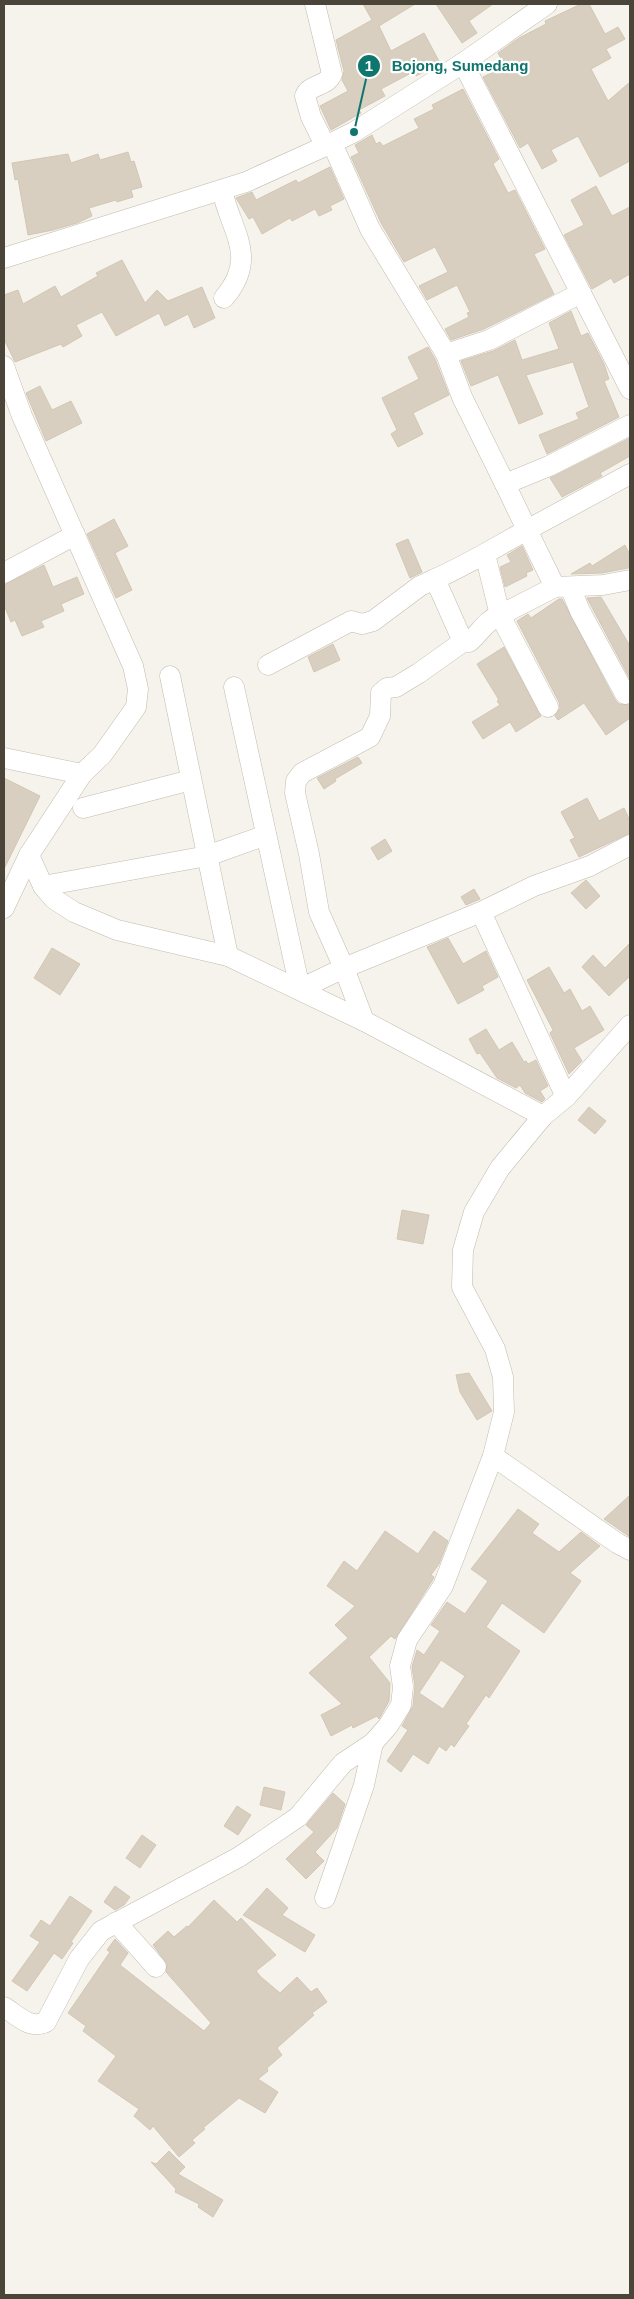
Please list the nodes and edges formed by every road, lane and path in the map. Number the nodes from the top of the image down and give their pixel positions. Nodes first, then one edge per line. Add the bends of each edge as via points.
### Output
1 (315, 4) edge
2 (547, 4) edge
3 (463, 63) junction
4 (329, 144) junction
5 (222, 190) junction
6 (4, 258) edge
7 (581, 293) junction
8 (224, 298) dead end
9 (446, 354) junction
10 (4, 366) edge
11 (630, 389) edge
12 (630, 425) edge
13 (630, 474) edge
14 (505, 484) junction
15 (527, 530) junction
16 (75, 535) junction
17 (485, 554) junction
18 (4, 573) edge
19 (435, 579) junction
20 (630, 580) edge
21 (562, 587) junction
22 (500, 614) junction
23 (464, 641) junction
24 (268, 665) dead end
25 (170, 676) dead end
26 (234, 687) dead end
27 (624, 694) dead end
28 (548, 707) dead end
29 (4, 758) edge
30 (82, 774) junction
31 (191, 780) junction
32 (83, 808) dead end
33 (266, 835) junction
34 (630, 845) edge
35 (30, 855) junction
36 (207, 856) junction
37 (43, 886) junction
38 (4, 908) edge
39 (481, 912) junction
40 (228, 956) junction
41 (344, 968) junction
42 (300, 989) junction
43 (364, 1021) junction
44 (630, 1025) edge
45 (566, 1097) junction
46 (543, 1116) junction
47 (493, 1456) junction
48 (630, 1550) edge
49 (373, 1743) junction
50 (325, 1898) dead end
51 (116, 1922) junction
52 (156, 1967) dead end
53 (4, 2006) edge

1 - 4 street via 332,74 329,81 306,93 306,102
2 - 3 street
3 - 4 street via 354,132
3 - 7 street
4 - 5 street
4 - 9 street via 370,228
5 - 6 street
5 - 8 street via 242,247 242,264 237,280
7 - 9 street via 489,340
7 - 11 street
9 - 14 street via 462,397
10 - 16 street via 22,416
12 - 14 street via 549,466
13 - 15 street
14 - 15 street
15 - 17 street
15 - 21 street
16 - 18 street
16 - 30 street via 133,666 138,688 136,707 102,755
17 - 19 street
17 - 22 street
19 - 23 street
19 - 24 street via 420,586 373,621 362,624 351,621
20 - 21 street
21 - 22 street
21 - 27 street via 580,611
22 - 23 street via 488,621 476,637 469,642
22 - 28 street
23 - 41 street via 419,673 381,693 380,716 370,737 302,773 296,781 296,802 319,912
25 - 31 street
26 - 33 street
29 - 30 street
30 - 35 street
31 - 32 street
31 - 36 street
33 - 36 street
33 - 42 street
34 - 39 street via 590,866 534,886
35 - 37 street
35 - 38 street
36 - 37 street
36 - 40 street
37 - 40 street via 74,912 117,930
39 - 41 street
39 - 45 street
40 - 42 street
41 - 42 street
41 - 43 street
42 - 43 street
43 - 46 street
44 - 45 street
45 - 46 street
46 - 47 street via 496,1176 474,1212 463,1250 462,1287 495,1349 503,1377 504,1412
47 - 48 street
47 - 49 street via 443,1586 407,1640 400,1666 403,1687 400,1705
49 - 50 street via 364,1785
49 - 51 street via 343,1763 298,1817 239,1858
51 - 52 street
51 - 53 street via 101,1931 79,1959 46,2022 38,2026 31,2024

